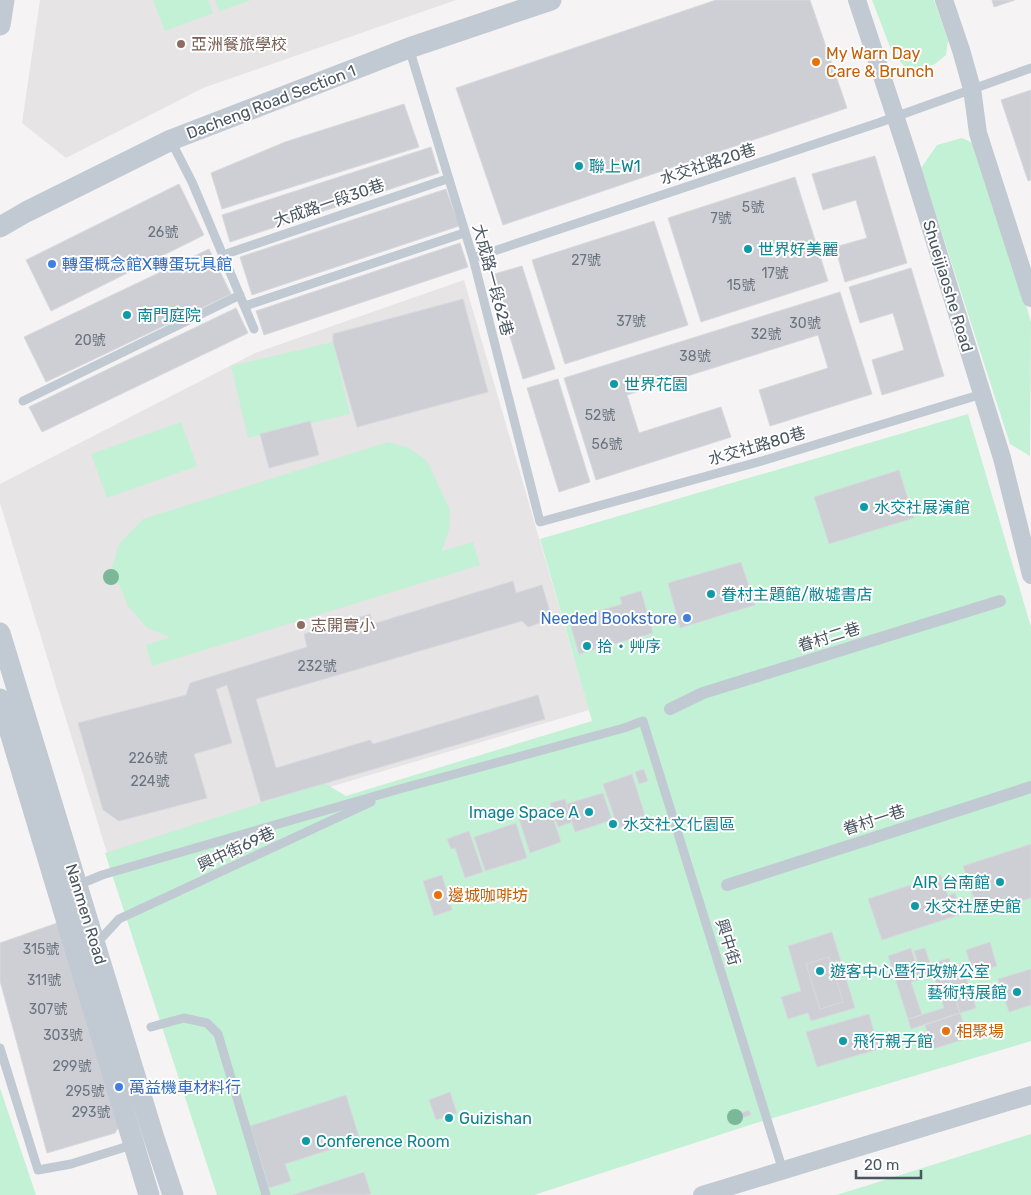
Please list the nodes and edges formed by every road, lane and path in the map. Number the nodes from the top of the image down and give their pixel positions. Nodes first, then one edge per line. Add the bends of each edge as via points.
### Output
1 (4, 0) edge
2 (551, 0) edge
3 (857, 0) edge
4 (944, 0) edge
5 (0, 25) edge
6 (409, 48) junction
7 (1031, 68) edge
8 (972, 89) junction
9 (895, 117) junction
10 (171, 140) junction
11 (444, 180) dead end
12 (0, 227) edge
13 (461, 234) dead end
14 (223, 255) junction
15 (473, 258) junction
16 (240, 295) junction
17 (1031, 298) edge
18 (245, 306) junction
19 (254, 329) dead end
20 (982, 394) junction
21 (23, 401) dead end
22 (1024, 509) edge
23 (540, 522) joint
24 (1031, 575) edge
25 (1000, 600) dead end
26 (0, 633) edge
27 (0, 698) edge
28 (670, 709) dead end
29 (643, 721) joint
30 (1031, 787) edge
31 (396, 790) junction
32 (76, 885) junction
33 (727, 885) dead end
34 (95, 945) junction
35 (151, 1027) dead end
36 (0, 1048) edge
37 (1031, 1095) edge
38 (144, 1141) junction
39 (783, 1171) junction
40 (149, 1195) edge
41 (173, 1195) edge
42 (266, 1195) edge
43 (702, 1195) edge

1 - 5 street
2 - 6 street, Dacheng Road Section 1
3 - 9 street, Shueijiaoshe Road
4 - 8 street
6 - 10 street, Dacheng Road Section 1
6 - 15 lane, 大成路一段62巷
7 - 8 lane, 水交社路20巷
8 - 9 lane, 水交社路20巷
8 - 17 street via 978,133
9 - 15 lane, 水交社路20巷
9 - 20 street, Shueijiaoshe Road
10 - 12 street, Dacheng Road Section 1
10 - 14 lane
11 - 14 lane, 大成路一段30巷
13 - 18 lane
14 - 16 lane
15 - 23 lane, 大成路一段62巷
16 - 18 lane
16 - 21 lane
18 - 19 lane
20 - 22 street, Shueijiaoshe Road via 1002,458
20 - 23 lane, 水交社路80巷 via 765,460
22 - 24 street, Shueijiaoshe Road
25 - 28 street, 眷村二巷 via 703,693
26 - 32 street, Nanmen Road
27 - 38 street, Nanmen Road
29 - 31 lane, 興中街69巷
29 - 39 lane, 興中街
30 - 33 street, 眷村一巷
31 - 32 lane, 興中街69巷
31 - 34 lane, 興中街69巷 via 120,919
32 - 34 street, Nanmen Road
34 - 38 street, Nanmen Road
35 - 42 lane via 184,1018 206,1023 218,1034
36 - 38 lane via 38,1170 72,1164
37 - 39 street
38 - 40 street, Nanmen Road
38 - 41 street, Nanmen Road
39 - 43 street

